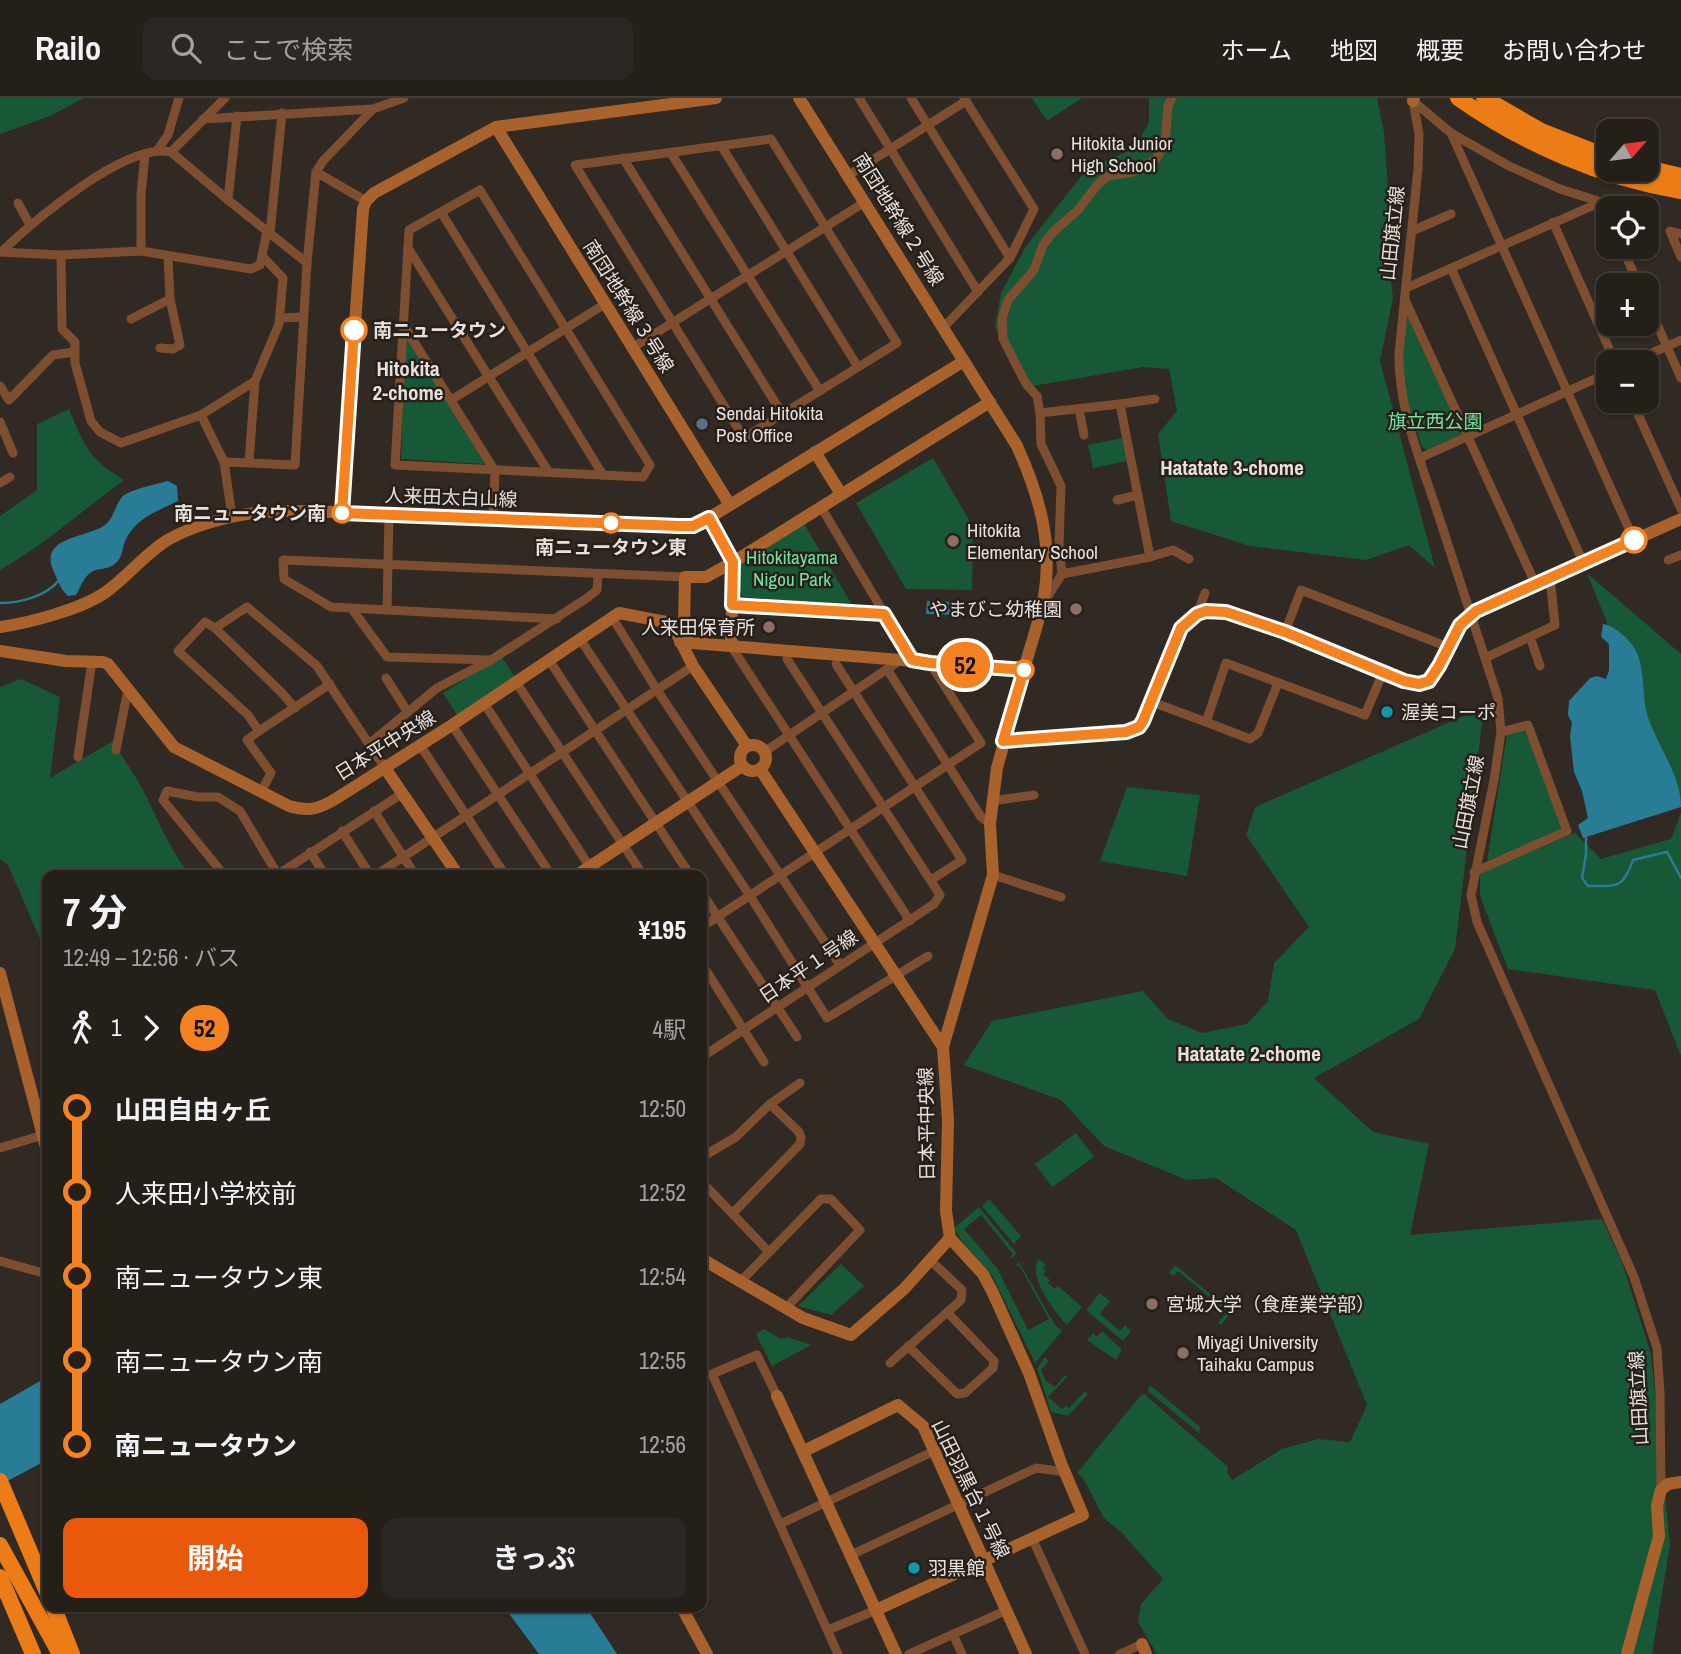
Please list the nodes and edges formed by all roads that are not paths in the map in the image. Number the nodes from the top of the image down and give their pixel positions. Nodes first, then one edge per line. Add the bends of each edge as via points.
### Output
1 (179, 98) edge
2 (225, 98) edge
3 (404, 98) edge
4 (716, 98) edge
5 (799, 98) edge
6 (859, 98) edge
7 (911, 98) edge
8 (1172, 98) edge
9 (1458, 98) edge
10 (1484, 98) edge
11 (965, 99) edge
12 (1414, 99) edge
13 (373, 109) junction
14 (282, 113) junction
15 (237, 116) junction
16 (203, 119) junction
17 (928, 124) junction
18 (496, 127) junction
19 (1451, 133) junction
20 (722, 147) junction
21 (890, 148) junction
22 (158, 149) junction
23 (171, 152) junction
24 (1596, 152) edge
25 (671, 153) junction
26 (145, 154) junction
27 (623, 158) junction
28 (1659, 171) edge
29 (316, 172) junction
30 (849, 174) junction
31 (1681, 176) edge
32 (1681, 191) edge
33 (228, 200) junction
34 (1596, 200) edge
35 (366, 201) junction
36 (865, 202) junction
37 (18, 203) dead end
38 (1596, 204) edge
39 (442, 212) junction
40 (1451, 214) dead end
41 (1553, 222) junction
42 (30, 225) junction
43 (825, 228) junction
44 (1412, 231) junction
45 (268, 232) junction
46 (1681, 233) edge
47 (1502, 246) junction
48 (408, 248) junction
49 (1, 251) edge
50 (141, 251) junction
51 (787, 251) junction
52 (61, 254) junction
53 (168, 256) junction
54 (262, 256) junction
55 (1681, 257) edge
56 (1010, 258) junction
57 (307, 263) junction
58 (1451, 268) junction
59 (748, 276) junction
60 (1406, 288) junction
61 (978, 292) junction
62 (170, 299) junction
63 (710, 299) junction
64 (1405, 299) junction
65 (605, 304) junction
66 (303, 317) junction
67 (131, 318) dead end
68 (280, 318) junction
69 (673, 323) junction
70 (403, 324) junction
71 (944, 327) junction
72 (566, 328) junction
73 (1659, 328) edge
74 (1681, 340) edge
75 (1667, 346) junction
76 (160, 348) dead end
77 (632, 348) junction
78 (1610, 350) edge
79 (1658, 350) edge
80 (74, 352) junction
81 (528, 352) junction
82 (964, 361) junction
83 (858, 367) junction
84 (488, 376) junction
85 (1681, 377) edge
86 (1596, 379) edge
87 (256, 381) junction
88 (0, 386) edge
89 (820, 391) junction
90 (1568, 392) junction
91 (1155, 399) dead end
92 (9, 400) junction
93 (451, 400) junction
94 (990, 402) junction
95 (1120, 404) junction
96 (1, 407) edge
97 (1079, 409) junction
98 (1040, 413) junction
99 (1637, 413) edge
100 (201, 415) junction
101 (783, 415) junction
102 (1517, 415) junction
103 (0, 422) edge
104 (1084, 435) dead end
105 (1468, 437) junction
106 (815, 452) junction
107 (13, 453) dead end
108 (1420, 458) junction
109 (224, 462) junction
110 (249, 462) junction
111 (495, 471) junction
112 (548, 471) junction
113 (603, 475) junction
114 (10, 477) dead end
115 (0, 483) edge
116 (841, 495) junction
117 (1138, 495) junction
118 (1117, 500) dead end
119 (730, 505) junction
120 (821, 507) junction
121 (1681, 509) edge
122 (342, 513) junction
123 (389, 514) junction
124 (232, 516) junction
125 (709, 518) junction
126 (493, 519) junction
127 (1681, 519) edge
128 (1634, 540) junction
129 (1681, 555) edge
130 (1150, 556) junction
131 (1189, 559) dead end
132 (1668, 560) dead end
133 (733, 562) junction
134 (1583, 562) junction
135 (388, 565) junction
136 (1062, 574) junction
137 (598, 575) junction
138 (685, 577) junction
139 (1550, 577) junction
140 (1535, 583) junction
141 (1205, 593) dead end
142 (1043, 604) junction
143 (732, 605) junction
144 (352, 609) junction
145 (387, 610) junction
146 (884, 614) junction
147 (1197, 614) junction
148 (1470, 615) junction
149 (612, 617) junction
150 (557, 618) junction
151 (0, 627) edge
152 (215, 628) junction
153 (1285, 632) junction
154 (1530, 637) junction
155 (678, 638) junction
156 (580, 639) junction
157 (731, 646) junction
158 (1448, 647) junction
159 (0, 651) edge
160 (787, 659) dead end
161 (907, 659) junction
162 (1485, 659) junction
163 (491, 660) junction
164 (549, 660) junction
165 (92, 661) junction
166 (930, 663) junction
167 (836, 664) dead end
168 (693, 666) junction
169 (1540, 666) dead end
170 (887, 669) junction
171 (1024, 670) junction
172 (1383, 672) junction
173 (386, 678) dead end
174 (516, 682) junction
175 (1278, 683) junction
176 (330, 684) junction
177 (128, 689) junction
178 (657, 690) junction
179 (853, 692) junction
180 (1152, 702) junction
181 (484, 703) junction
182 (295, 708) junction
183 (407, 711) junction
184 (626, 711) junction
185 (821, 712) junction
186 (1206, 722) junction
187 (452, 725) junction
188 (259, 731) junction
189 (1501, 732) junction
190 (594, 733) junction
191 (788, 735) junction
192 (1003, 741) junction
193 (369, 744) junction
194 (420, 745) junction
195 (747, 746) junction
196 (116, 750) dead end
197 (764, 752) junction
198 (563, 753) junction
199 (78, 757) dead end
200 (948, 765) junction
201 (743, 766) junction
202 (385, 768) junction
203 (760, 768) junction
204 (530, 774) junction
205 (719, 781) junction
206 (915, 786) junction
207 (261, 792) junction
208 (403, 793) junction
209 (1034, 795) dead end
210 (498, 796) junction
211 (992, 801) junction
212 (686, 802) junction
213 (883, 807) junction
214 (374, 811) junction
215 (467, 817) junction
216 (655, 823) junction
217 (989, 824) junction
218 (850, 829) junction
219 (342, 831) junction
220 (433, 838) junction
221 (623, 846) junction
222 (816, 851) junction
223 (310, 852) junction
224 (403, 857) junction
225 (220, 870) edge
226 (275, 870) edge
227 (285, 870) edge
228 (322, 870) edge
229 (367, 870) edge
230 (384, 870) edge
231 (412, 870) edge
232 (455, 870) edge
233 (502, 870) edge
234 (548, 870) edge
235 (591, 870) edge
236 (593, 870) edge
237 (640, 870) edge
238 (687, 870) edge
239 (1474, 872) junction
240 (780, 875) junction
241 (993, 875) junction
242 (931, 880) junction
243 (750, 896) junction
244 (1061, 897) dead end
245 (707, 900) edge
246 (718, 916) junction
247 (910, 921) junction
248 (707, 924) edge
249 (874, 943) junction
250 (928, 956) dead end
251 (840, 965) junction
252 (707, 972) edge
253 (0, 973) edge
254 (895, 976) junction
255 (808, 987) junction
256 (777, 1008) junction
257 (744, 1030) junction
258 (797, 1037) dead end
259 (943, 1047) junction
260 (707, 1049) edge
261 (764, 1062) dead end
262 (800, 1083) dead end
263 (770, 1104) junction
264 (42, 1131) edge
265 (42, 1135) edge
266 (0, 1148) edge
267 (707, 1154) edge
268 (707, 1187) edge
269 (733, 1213) junction
270 (950, 1238) junction
271 (768, 1251) junction
272 (930, 1260) junction
273 (0, 1261) edge
274 (707, 1262) edge
275 (42, 1273) edge
276 (740, 1282) junction
277 (785, 1309) junction
278 (948, 1312) junction
279 (908, 1346) junction
280 (890, 1363) dead end
281 (778, 1396) joint
282 (804, 1451) junction
283 (934, 1451) junction
284 (1063, 1467) junction
285 (0, 1481) edge
286 (1670, 1485) edge
287 (0, 1490) edge
288 (827, 1502) junction
289 (959, 1505) junction
290 (780, 1524) junction
291 (24, 1537) junction
292 (1032, 1538) junction
293 (0, 1545) edge
294 (851, 1555) junction
295 (984, 1560) junction
296 (0, 1577) edge
297 (42, 1579) edge
298 (876, 1610) junction
299 (1007, 1610) junction
300 (55, 1612) edge
301 (684, 1612) edge
302 (828, 1630) junction
303 (953, 1634) junction
304 (1144, 1649) edge
305 (33, 1654) edge
306 (60, 1654) edge
307 (72, 1654) edge
308 (707, 1654) edge
309 (838, 1654) edge
310 (896, 1654) edge
311 (909, 1654) edge
312 (962, 1654) edge
313 (1026, 1654) edge
314 (1084, 1654) edge
315 (1120, 1654) edge
316 (1627, 1654) edge

1 - 22 street via 168,135
2 - 16 street
3 - 13 street
4 - 18 street
5 - 30 street, 南団地幹線２号線
6 - 21 street
7 - 17 street
8 - 98 street via 1165,144 1156,159 1098,184 1053,232 1034,270 1008,300 1002,319 1003,339 1037,396
9 - 32 highway via 1570,159
10 - 24 highway via 1541,131
11 - 17 street
11 - 56 street via 1034,209
12 - 19 street
12 - 44 street, 山田旗立線 via 1419,134
13 - 14 street
13 - 29 street
14 - 15 street
14 - 45 street
15 - 16 street
15 - 33 street
16 - 23 street
17 - 21 street
17 - 56 street
18 - 35 street
18 - 65 street, 南団地幹線３号線
19 - 34 street via 1519,170
19 - 47 street
20 - 25 street
20 - 43 street via 771,139
20 - 51 street
21 - 30 street
21 - 61 street
22 - 23 street
22 - 26 street
23 - 33 street
25 - 27 street
25 - 59 street
26 - 42 street via 84,183
26 - 50 street
27 - 63 street
27 - 69 street via 575,165
28 - 31 highway
29 - 35 street
29 - 57 street
30 - 36 street, 南団地幹線２号線
33 - 45 street
35 - 122 street
36 - 43 street
36 - 71 street, 南団地幹線２号線
37 - 42 street
38 - 41 street
39 - 48 street via 409,230
39 - 72 street via 480,190
39 - 81 street
40 - 44 street
41 - 47 street
41 - 78 street
42 - 49 street
43 - 51 street
43 - 83 street via 897,343
44 - 60 street, 山田旗立線
45 - 54 street
45 - 57 street
46 - 55 street via 1670,231
47 - 58 street
47 - 90 street
48 - 70 street
48 - 84 street
49 - 52 street
50 - 52 street
50 - 53 street
51 - 59 street
51 - 83 street
52 - 80 street via 62,329 75,342
53 - 54 street via 251,269 260,264
53 - 62 street
54 - 68 street via 283,278
56 - 61 street
57 - 66 street
58 - 60 street
58 - 102 street
59 - 63 street
59 - 89 street
60 - 64 street, 山田旗立線
61 - 71 street
62 - 67 street
62 - 76 street via 180,345
63 - 69 street
63 - 101 street
64 - 105 street
64 - 108 street, 山田旗立線 via 1399,376
65 - 72 street
65 - 77 street, 南団地幹線３号線
66 - 68 street
66 - 110 street via 295,465
68 - 87 street
69 - 77 street
69 - 101 street via 744,438
70 - 93 street
70 - 111 street via 395,465
71 - 82 street, 南団地幹線２号線
72 - 81 street
72 - 113 street via 650,465 643,477
73 - 75 street
74 - 75 street
75 - 79 street
75 - 85 street
77 - 119 street, 南団地幹線３号線
80 - 92 street via 53,355
80 - 100 street via 91,421 111,439 121,443
81 - 84 street
81 - 113 street
82 - 94 street, 南団地幹線２号線
82 - 106 street, 人来田太白山線
83 - 89 street
84 - 93 street
84 - 112 street
86 - 90 street
87 - 100 street
87 - 110 street
88 - 92 street
89 - 101 street
90 - 102 street
90 - 128 street
91 - 95 street
92 - 96 street
93 - 111 street
94 - 116 street
94 - 142 street, 南団地幹線２号線 via 1034,483 1047,551
95 - 97 street
95 - 117 street
97 - 98 street
97 - 104 street
98 - 136 street via 1041,444 1061,486
99 - 121 street
100 - 109 street
102 - 105 street
102 - 134 street
103 - 107 street
105 - 108 street
105 - 140 street
106 - 116 street
106 - 119 street, 人来田太白山線
108 - 148 street, 山田旗立線
109 - 110 street
109 - 124 street
111 - 112 street
111 - 126 street
112 - 113 street
114 - 115 street
116 - 120 street
117 - 118 street
117 - 130 street
119 - 125 street, 人来田太白山線
120 - 133 street
120 - 146 street
122 - 123 street, 人来田太白山線
122 - 124 street, 人来田太白山線
123 - 126 street, 人来田太白山線
123 - 135 street
124 - 151 street, 人来田太白山線 via 164,542 127,576 87,602
125 - 126 street, 人来田太白山線 via 693,526
125 - 133 street
127 - 128 street
128 - 134 street
129 - 132 street
130 - 131 street via 1173,550
130 - 136 street
133 - 138 street via 706,577
133 - 143 street
134 - 139 street
135 - 137 street
135 - 144 street via 283,560 284,579 331,607
135 - 145 street
136 - 142 street
137 - 138 street
137 - 150 street via 597,590
138 - 155 street via 684,622
139 - 140 street
139 - 154 street via 1555,625
140 - 148 street
141 - 147 street
142 - 171 street, 南団地幹線２号線
143 - 146 street
143 - 157 street
144 - 145 street
144 - 163 street via 387,657
145 - 150 street
146 - 161 street
147 - 153 street via 1217,610
147 - 180 street via 1181,628
148 - 158 street
148 - 162 street, 山田旗立線
149 - 155 street via 619,613 666,622
149 - 156 street, 日本平中央線
149 - 178 street
150 - 163 street
152 - 176 street via 247,607 317,666
152 - 182 street
152 - 188 street via 205,622 178,651 248,715
153 - 158 street via 1301,590
153 - 172 street
154 - 162 street
154 - 169 street
155 - 157 street
155 - 168 street
156 - 164 street, 日本平中央線
156 - 184 street
157 - 161 street
157 - 191 street
158 - 172 street via 1429,681 1419,684
159 - 165 street
160 - 185 street
161 - 166 street
161 - 170 street
162 - 189 street, 山田旗立線 via 1498,698
163 - 183 street via 437,688
164 - 174 street, 日本平中央線
164 - 190 street
165 - 177 street, 日本平中央線 via 108,664
165 - 199 street
166 - 171 street
166 - 200 street via 981,743
167 - 179 street
168 - 178 street
168 - 195 street
170 - 179 street
170 - 200 street
171 - 192 street, 南団地幹線２号線
172 - 175 street via 1365,715
173 - 183 street
174 - 181 street, 日本平中央線
174 - 198 street
175 - 186 street via 1258,733 1250,739
175 - 186 street via 1226,663
176 - 182 street
176 - 193 street
177 - 196 street
177 - 207 street, 日本平中央線 via 174,747
178 - 184 street
178 - 205 street
179 - 185 street
179 - 206 street
180 - 186 street
180 - 192 street via 1139,727 1126,732
181 - 187 street, 日本平中央線
181 - 204 street
182 - 188 street
183 - 193 street
184 - 190 street
184 - 212 street
185 - 191 street
185 - 213 street
187 - 194 street, 日本平中央線
187 - 210 street
188 - 207 street via 247,740 271,773
189 - 239 street, 山田旗立線
189 - 239 street via 1528,725 1567,831
190 - 198 street
190 - 216 street
191 - 197 street
191 - 218 street
192 - 211 street, 南団地幹線２号線
193 - 202 street
194 - 202 street, 日本平中央線
194 - 215 street
195 - 197 street via 755,745
195 - 201 street via 740,757
197 - 203 street via 765,763
198 - 204 street
198 - 221 street
200 - 206 street
200 - 217 street
201 - 203 street via 752,771
201 - 205 street
202 - 207 street, 日本平中央線 via 311,811
202 - 208 street
203 - 222 street, 日本平中央線
204 - 210 street
204 - 235 street
205 - 212 street
205 - 240 street
206 - 213 street
206 - 242 street via 962,860
208 - 214 street
208 - 220 street
209 - 211 street
210 - 215 street
210 - 234 street
211 - 217 street, 南団地幹線２号線
212 - 216 street
212 - 243 street
213 - 218 street
213 - 242 street
214 - 219 street
214 - 224 street
215 - 220 street
215 - 233 street
216 - 221 street
216 - 238 street
217 - 241 street, 南団地幹線２号線
218 - 222 street
218 - 247 street
219 - 223 street
219 - 229 street
220 - 224 street
220 - 232 street
221 - 236 street
221 - 237 street
222 - 240 street
222 - 249 street, 日本平中央線
223 - 227 street
223 - 228 street
224 - 230 street
224 - 231 street
225 - 226 street via 163,800 167,791 218,797 240,811
239 - 286 street, 山田旗立線 via 1471,895 1477,922 1634,1277 1657,1348
240 - 243 street
240 - 251 street
241 - 244 street
241 - 259 street
242 - 247 street, 日本平１号線 via 940,895
243 - 246 street
243 - 255 street
245 - 246 street
246 - 248 street
246 - 256 street
247 - 249 street, 日本平１号線
249 - 251 street, 日本平１号線
249 - 254 street, 日本平中央線
250 - 254 street
251 - 255 street, 日本平１号線
252 - 257 street
253 - 264 street
254 - 255 street via 827,1018
254 - 259 street, 日本平中央線
255 - 256 street, 日本平１号線
256 - 257 street, 日本平１号線
256 - 258 street
257 - 260 street, 日本平１号線
257 - 261 street
259 - 270 street, 日本平中央線
262 - 263 street
263 - 267 street via 736,1138
263 - 269 street via 799,1132 800,1144
265 - 266 street
268 - 269 street
269 - 271 street
270 - 272 street
270 - 284 street via 983,1273 993,1293 1029,1373
271 - 276 street
271 - 277 street via 821,1199 831,1199 860,1230
272 - 277 street via 851,1335
272 - 278 street via 962,1290 961,1300
273 - 275 street
274 - 276 street
276 - 277 street
278 - 279 street
278 - 279 street via 994,1361 993,1368 965,1393 957,1394
279 - 280 street
281 - 282 street
281 - 290 street via 757,1355 712,1374
282 - 283 street, 山田羽黒台１号線 via 898,1405 923,1426
282 - 288 street
283 - 288 street
283 - 289 street, 山田羽黒台１号線
284 - 289 street via 1036,1468
284 - 292 street via 1083,1515
285 - 291 highway
286 - 316 street, 山田旗立線 via 1657,1505 1660,1536
287 - 291 highway
288 - 290 street
288 - 294 street
289 - 294 street
289 - 295 street, 山田羽黒台１号線
290 - 302 street
291 - 297 highway
292 - 295 street
292 - 314 street
293 - 306 highway
294 - 298 street
295 - 298 street
295 - 299 street, 山田羽黒台１号線
296 - 305 highway
298 - 302 street
298 - 310 street
299 - 303 street
299 - 313 street, 山田羽黒台１号線
300 - 307 highway
301 - 308 street
302 - 309 street
303 - 311 street
303 - 312 street
304 - 315 street

